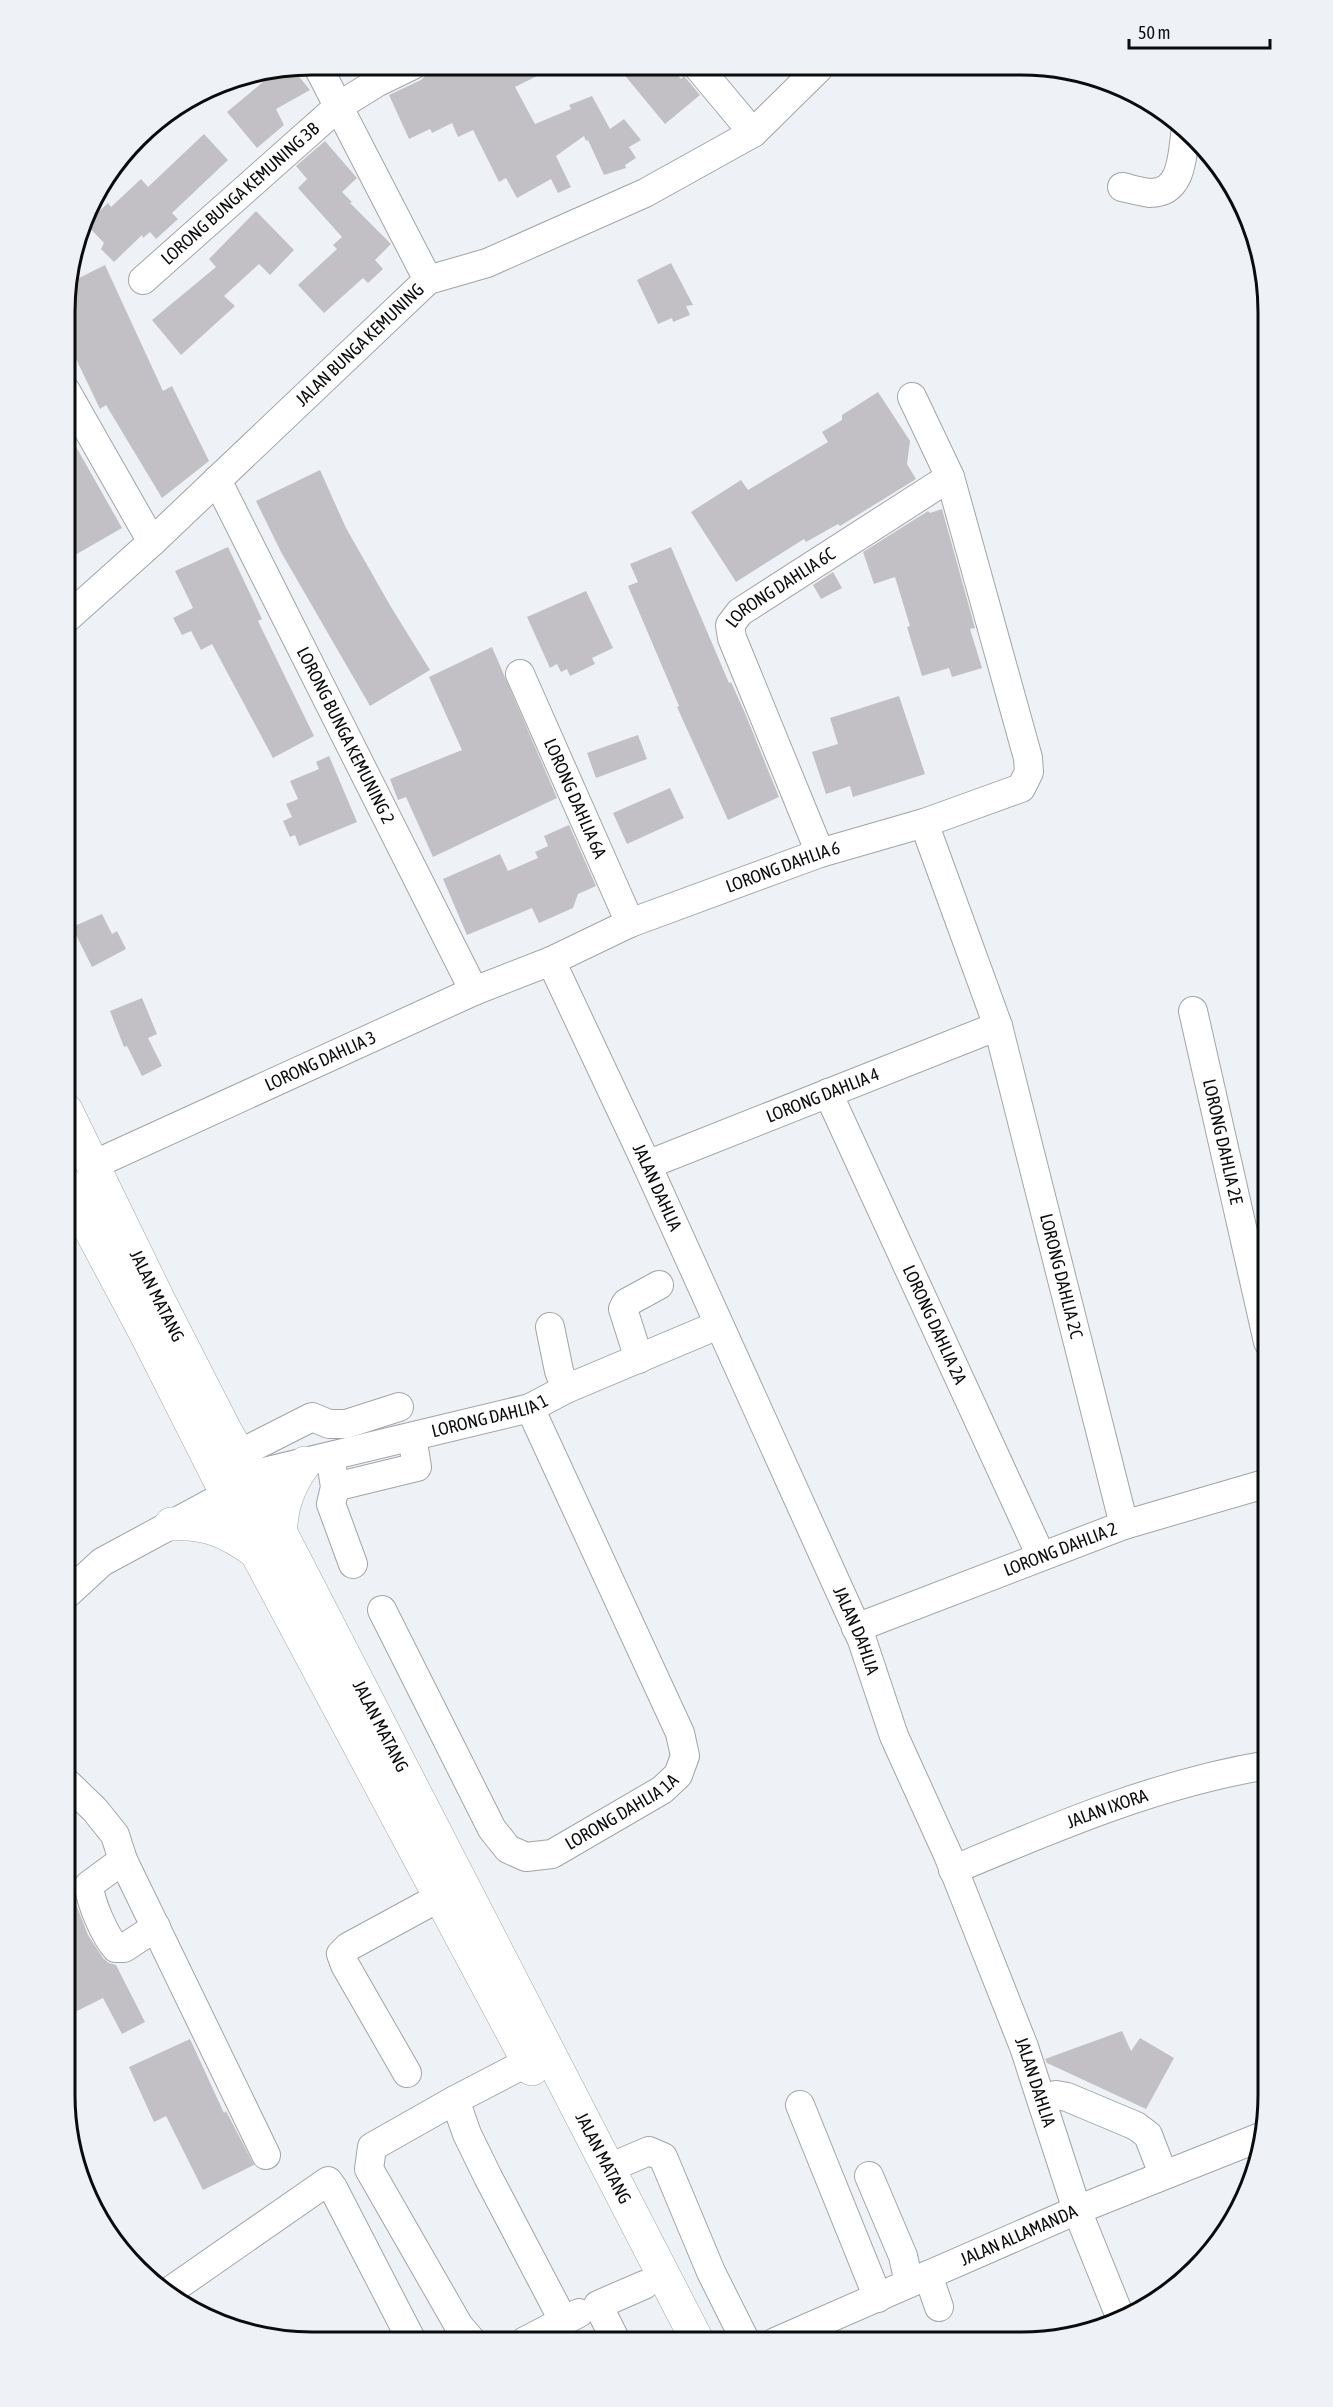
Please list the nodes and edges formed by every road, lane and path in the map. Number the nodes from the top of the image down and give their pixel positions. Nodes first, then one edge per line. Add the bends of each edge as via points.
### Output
1 (323, 75) edge
2 (392, 75) edge
3 (705, 75) edge
4 (812, 75) edge
5 (339, 106) junction
6 (753, 133) junction
7 (1184, 140) edge
8 (1122, 187) dead end
9 (143, 280) dead end
10 (428, 280) junction
11 (912, 397) dead end
12 (75, 407) edge
13 (950, 477) junction
14 (217, 480) junction
15 (152, 542) junction
16 (75, 611) edge
17 (520, 674) dead end
18 (924, 823) junction
19 (820, 853) junction
20 (630, 922) junction
21 (551, 961) junction
22 (474, 991) junction
23 (1193, 1011) dead end
24 (998, 1026) junction
25 (828, 1093) junction
26 (75, 1128) edge
27 (93, 1165) junction
28 (647, 1165) junction
29 (75, 1202) edge
30 (659, 1285) dead end
31 (1258, 1298) edge
32 (718, 1325) junction
33 (550, 1327) dead end
34 (639, 1359) junction
35 (566, 1389) junction
36 (399, 1407) dead end
37 (530, 1408) junction
38 (412, 1437) junction
39 (239, 1454) junction
40 (317, 1460) junction
41 (1258, 1486) edge
42 (335, 1487) junction
43 (226, 1495) junction
44 (171, 1524) junction
45 (1124, 1525) junction
46 (268, 1543) junction
47 (1041, 1556) junction
48 (353, 1564) dead end
49 (75, 1587) edge
50 (382, 1610) dead end
51 (856, 1628) junction
52 (1258, 1767) edge
53 (75, 1791) edge
54 (123, 1860) junction
55 (953, 1870) junction
56 (440, 1897) junction
57 (156, 1928) junction
58 (528, 2062) junction
59 (407, 2073) dead end
60 (455, 2100) junction
61 (1042, 2100) junction
62 (800, 2104) dead end
63 (1253, 2140) edge
64 (266, 2155) dead end
65 (609, 2168) junction
66 (1163, 2174) junction
67 (869, 2176) dead end
68 (1077, 2210) junction
69 (919, 2279) junction
70 (644, 2285) junction
71 (174, 2288) edge
72 (878, 2298) junction
73 (598, 2305) junction
74 (939, 2307) dead end
75 (1118, 2311) edge
76 (563, 2320) junction
77 (407, 2332) edge
78 (464, 2332) edge
79 (541, 2332) edge
80 (612, 2332) edge
81 (669, 2332) edge
82 (693, 2332) edge
83 (741, 2332) edge
84 (798, 2332) edge

1 - 5 street
2 - 5 street, LORONG BUNGA KEMUNING 3B
3 - 6 street
4 - 6 street, JALAN BUNGA KEMUNING
5 - 9 street, LORONG BUNGA KEMUNING 3B
5 - 10 street
6 - 10 street, JALAN BUNGA KEMUNING via 645,193 487,263
7 - 8 street via 1177,181 1166,190 1150,193
10 - 14 street, JALAN BUNGA KEMUNING
11 - 13 street
12 - 15 street
13 - 18 street, LORONG DAHLIA 6 via 1029,772 1021,788
13 - 19 street, LORONG DAHLIA 6C via 740,612 730,625
14 - 15 street, JALAN BUNGA KEMUNING
14 - 22 street, LORONG BUNGA KEMUNING 2
15 - 16 street, JALAN BUNGA KEMUNING
17 - 20 street, LORONG DAHLIA 6A
18 - 19 street, LORONG DAHLIA 6
18 - 24 street, LORONG DAHLIA 2C
19 - 20 street, LORONG DAHLIA 6
20 - 21 street, LORONG DAHLIA 6
21 - 22 street, LORONG DAHLIA 3
21 - 28 street, JALAN DAHLIA
22 - 27 street, LORONG DAHLIA 3
23 - 31 street, LORONG DAHLIA 2E
24 - 25 street, LORONG DAHLIA 4
24 - 45 street, LORONG DAHLIA 2C
25 - 28 street, LORONG DAHLIA 4
25 - 47 street, LORONG DAHLIA 2A
26 - 27 main road, JALAN MATANG
27 - 39 main road, JALAN MATANG
28 - 32 street, JALAN DAHLIA
29 - 43 main road, JALAN MATANG
30 - 34 street via 626,1303 623,1309
32 - 34 street, LORONG DAHLIA 1
32 - 51 street, JALAN DAHLIA
33 - 35 street
34 - 35 street, LORONG DAHLIA 1
35 - 37 street, LORONG DAHLIA 1
36 - 39 street via 346,1424 312,1418
37 - 38 street, LORONG DAHLIA 1
37 - 50 street, LORONG DAHLIA 1A via 680,1733 685,1756 678,1775 662,1790 552,1854 526,1857 508,1849 492,1829
38 - 40 street, LORONG DAHLIA 1
38 - 42 street via 417,1467
39 - 40 street, LORONG DAHLIA 1
39 - 43 main road via 243,1476 235,1490
39 - 46 main road, JALAN MATANG
40 - 42 street
40 - 46 main road via 288,1489
41 - 45 street, LORONG DAHLIA 2
42 - 48 street via 331,1504
43 - 44 street
43 - 46 main road, JALAN MATANG
44 - 46 main road via 192,1523
44 - 49 street via 102,1562
45 - 47 street, LORONG DAHLIA 2
46 - 56 main road, JALAN MATANG
46 - 65 main road, JALAN MATANG
47 - 51 street, LORONG DAHLIA 2
51 - 55 street, JALAN DAHLIA via 894,1736
52 - 55 street, JALAN IXORA via 1115,1805
53 - 54 street via 115,1835
54 - 57 street
54 - 57 street via 89,1885 111,1942 116,1948 124,1948
55 - 61 street, JALAN DAHLIA
56 - 58 main road, JALAN MATANG
56 - 59 street via 341,1954
57 - 64 street
58 - 60 street
58 - 70 main road, JALAN MATANG
60 - 76 street via 467,2134
60 - 78 street via 372,2147 369,2169
61 - 66 street via 1056,2095 1067,2097 1136,2126 1148,2135
61 - 68 street, JALAN DAHLIA
62 - 72 street
63 - 66 street, JALAN ALLAMANDA
65 - 82 main road, JALAN MATANG
65 - 83 street via 649,2151 663,2157
66 - 68 street, JALAN ALLAMANDA
67 - 69 street via 903,2256
68 - 69 street, JALAN ALLAMANDA
68 - 75 street, JALAN DAHLIA
69 - 72 street, JALAN ALLAMANDA
69 - 74 street
70 - 73 street
70 - 81 main road, JALAN MATANG
71 - 77 street via 328,2181
72 - 84 street, JALAN ALLAMANDA
73 - 76 street
73 - 80 street
76 - 79 street

